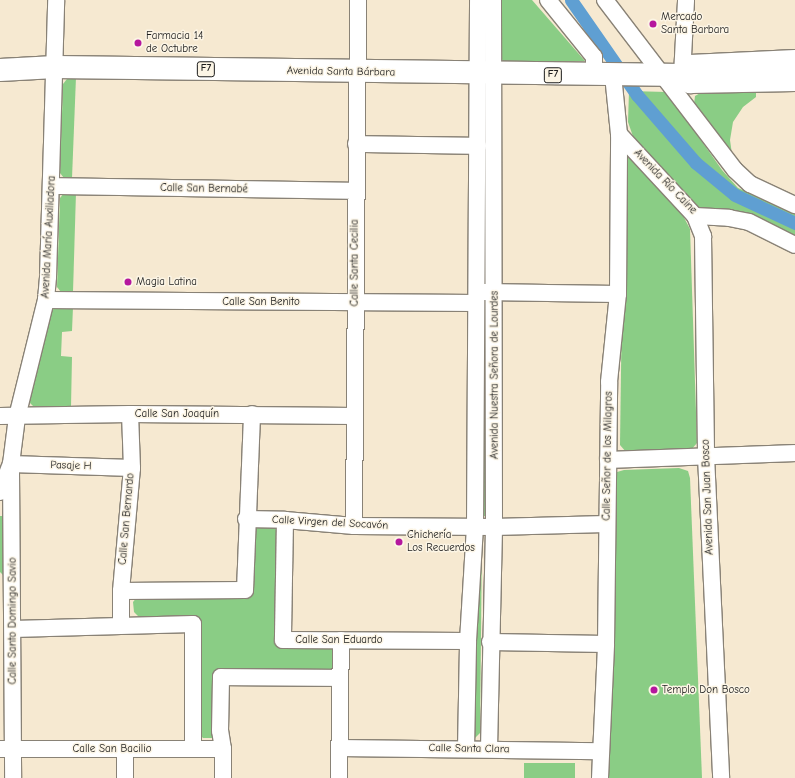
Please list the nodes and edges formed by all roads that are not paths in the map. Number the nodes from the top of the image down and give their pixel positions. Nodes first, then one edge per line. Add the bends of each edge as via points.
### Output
1 (56, 0) edge
2 (358, 0) edge
3 (478, 0) edge
4 (493, 0) edge
5 (548, 0) edge
6 (604, 0) edge
7 (686, 0) edge
8 (795, 61) edge
9 (55, 67) junction
10 (0, 70) edge
11 (358, 72) junction
12 (485, 74) junction
13 (614, 75) junction
14 (673, 75) junction
15 (795, 80) edge
16 (619, 134) junction
17 (356, 144) junction
18 (478, 146) junction
19 (52, 186) junction
20 (356, 191) junction
21 (795, 205) edge
22 (695, 216) junction
23 (795, 245) edge
24 (495, 292) junction
25 (618, 294) junction
26 (476, 297) junction
27 (46, 300) junction
28 (355, 302) junction
29 (130, 414) junction
30 (252, 414) junction
31 (0, 416) edge
32 (354, 416) junction
33 (17, 417) junction
34 (795, 453) edge
35 (706, 456) junction
36 (608, 460) junction
37 (11, 464) junction
38 (132, 468) junction
39 (0, 492) edge
40 (246, 519) junction
41 (285, 520) junction
42 (606, 524) junction
43 (354, 526) junction
44 (475, 527) junction
45 (494, 527) junction
46 (121, 590) junction
47 (121, 624) junction
48 (13, 629) junction
49 (341, 640) junction
50 (468, 641) junction
51 (490, 642) junction
52 (606, 644) junction
53 (340, 678) junction
54 (125, 748) junction
55 (193, 748) junction
56 (339, 748) junction
57 (6, 749) edge
58 (224, 749) junction
59 (466, 749) junction
60 (489, 749) junction
61 (600, 750) junction
62 (13, 778) edge
63 (125, 778) edge
64 (223, 778) edge
65 (339, 778) edge
66 (600, 778) edge
67 (721, 778) edge

1 - 9 street, Avenida María Auxiliadora
2 - 11 street, Calle Santa Cecilia
3 - 12 street, Avenida Nuestra Señora de Lourdes
4 - 12 street, Avenida Nuestra Señora de Lourdes
5 - 13 street via 594,57
6 - 14 street
7 - 14 street
8 - 14 highway via 690,66
9 - 10 highway, Avenida Santa Bárbara / F7
9 - 11 highway, Avenida Santa Bárbara / F7
9 - 19 street, Avenida María Auxiliadora
11 - 12 highway, Avenida Santa Bárbara / F7
11 - 17 street, Calle Santa Cecilia
12 - 13 highway, Avenida Santa Bárbara / F7
12 - 18 street, Avenida Nuestra Señora de Lourdes
12 - 24 street, Avenida Nuestra Señora de Lourdes
13 - 14 highway, Avenida Santa Bárbara / F7
13 - 16 street
14 - 15 highway, Avenida Santa Bárbara / F7 via 690,82
14 - 21 street via 735,170 750,184
16 - 22 street, Avenida Río Caine
16 - 25 street, Calle Señor de los Milagros
17 - 18 street
17 - 20 street, Calle Santa Cecilia
18 - 26 street, Avenida Nuestra Señora de Lourdes
19 - 20 street, Calle San Bernabé
19 - 27 street, Avenida María Auxiliadora
20 - 28 street, Calle Santa Cecilia
22 - 23 street, Avenida Río Caine via 750,222
22 - 35 street, Avenida San Juan Bosco via 703,236
24 - 25 street, Calle San Benito
24 - 26 street, Calle San Benito
24 - 45 street, Avenida Nuestra Señora de Lourdes
25 - 36 street, Calle Señor de los Milagros via 609,382
26 - 28 street, Calle San Benito
26 - 44 street, Avenida Nuestra Señora de Lourdes
27 - 28 street, Calle San Benito
27 - 33 street, Avenida María Auxiliadora
28 - 32 street, Calle Santa Cecilia
29 - 30 street, Calle San Joaquín
29 - 33 street, Calle San Joaquín
29 - 38 street, Calle San Bernardo
30 - 32 street, Calle San Joaquín
30 - 40 street
31 - 33 street, Calle San Joaquín
32 - 43 street, Calle Santa Cecilia
33 - 37 street, Avenida María Auxiliadora
34 - 35 street
35 - 36 street
35 - 67 street, Avenida San Juan Bosco
36 - 42 street, Calle Señor de los Milagros
37 - 38 street, Pasaje H
37 - 39 street, Avenida María Auxiliadora
37 - 48 street, Calle Santo Domingo Savio
38 - 46 street, Calle San Bernardo
40 - 41 street, Calle Virgen del Socavón
40 - 46 street via 245,590
41 - 43 street, Calle Virgen del Socavón
41 - 49 street, Calle San Eduardo via 283,640
42 - 45 street, Calle Virgen del Socavón
42 - 52 street, Calle Señor de los Milagros
43 - 44 street, Calle Virgen del Socavón
44 - 45 street, Calle Virgen del Socavón
44 - 50 street, Avenida Nuestra Señora de Lourdes
45 - 51 street, Avenida Nuestra Señora de Lourdes
46 - 47 street, Calle San Bernardo
47 - 48 street
47 - 55 street via 193,624
48 - 57 street, Calle Santo Domingo Savio
49 - 50 street, Calle San Eduardo
49 - 53 street
50 - 59 street, Avenida Nuestra Señora de Lourdes
51 - 52 street
51 - 60 street, Avenida Nuestra Señora de Lourdes
52 - 61 street, Calle Señor de los Milagros
53 - 56 street
53 - 58 street via 221,677 220,731
54 - 55 street, Calle San Bacilio
54 - 57 street, Calle San Bacilio
54 - 63 street
55 - 58 street, Calle San Bacilio
56 - 59 street, Calle Santa Clara
56 - 65 street
57 - 62 street, Calle Santo Domingo Savio
58 - 64 street
59 - 60 street, Calle Santa Clara
60 - 61 street, Calle Santa Clara
61 - 66 street, Calle Señor de los Milagros

